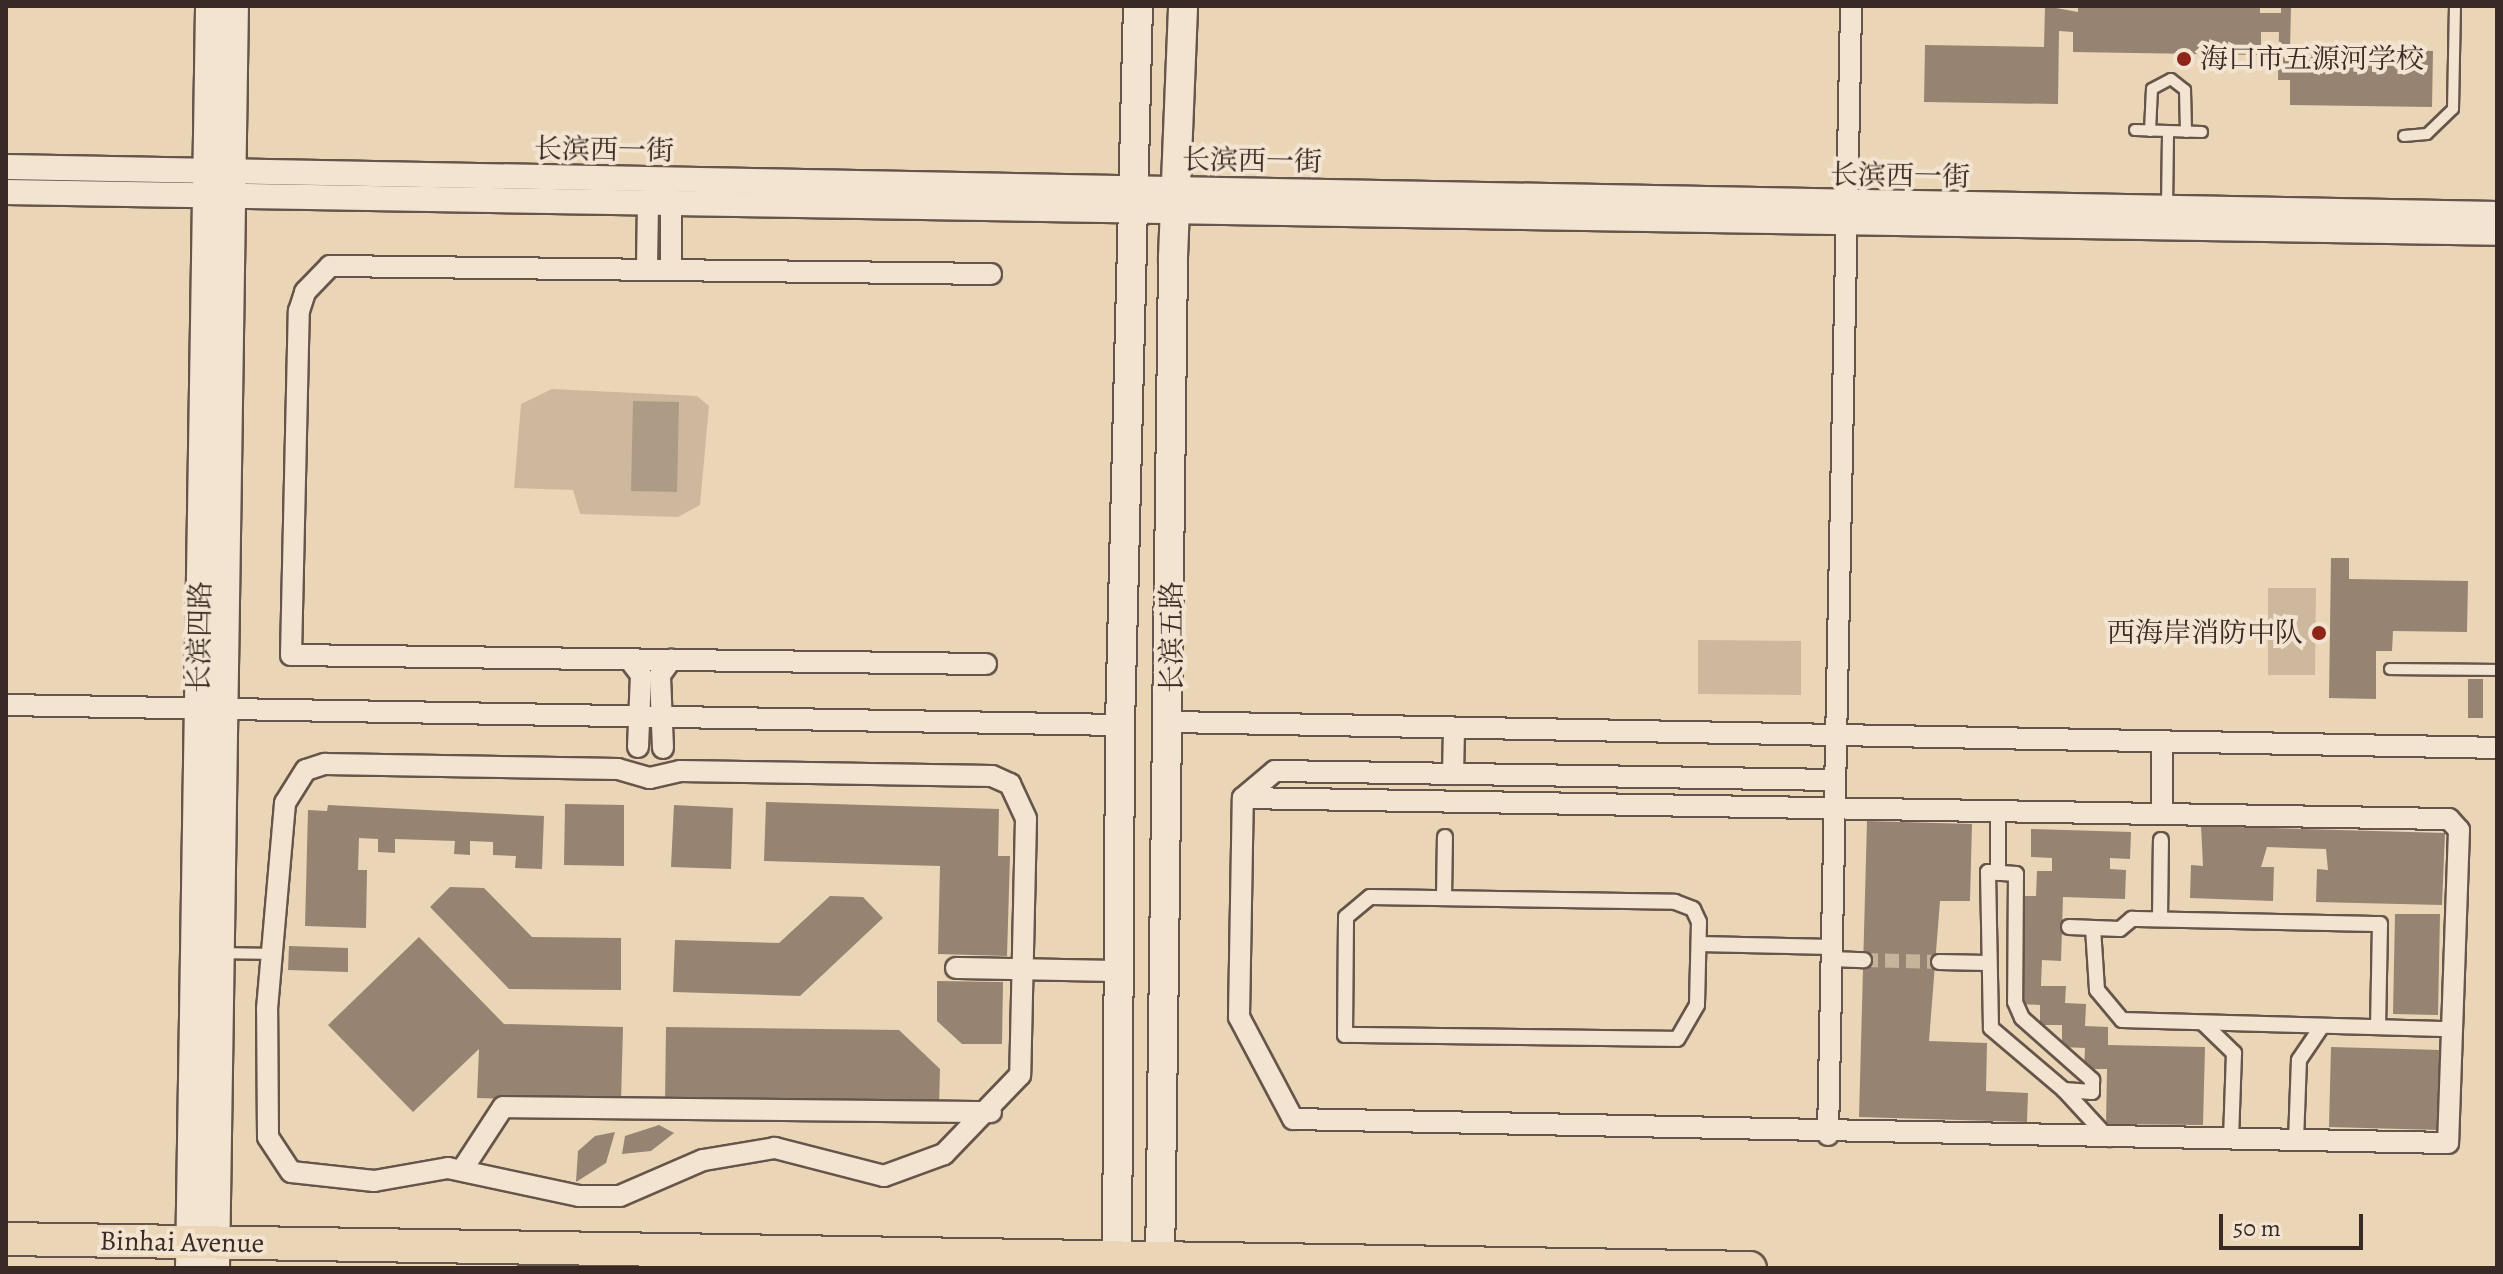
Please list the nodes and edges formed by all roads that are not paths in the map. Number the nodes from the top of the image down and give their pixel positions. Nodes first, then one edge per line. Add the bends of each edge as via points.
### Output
1 (210, 6) edge
2 (234, 6) edge
3 (1138, 6) edge
4 (1183, 6) edge
5 (1851, 6) edge
6 (2455, 6) edge
7 (2135, 130) dead end
8 (2150, 131) junction
9 (2168, 131) junction
10 (2186, 132) junction
11 (2202, 132) dead end
12 (2404, 136) dead end
13 (6, 167) edge
14 (217, 184) junction
15 (6, 192) edge
16 (1129, 200) junction
17 (1175, 201) junction
18 (660, 202) junction
19 (2167, 209) junction
20 (2497, 214) edge
21 (1847, 215) junction
22 (2497, 233) edge
23 (647, 267) junction
24 (671, 268) junction
25 (991, 274) dead end
26 (629, 659) junction
27 (671, 660) junction
28 (986, 664) dead end
29 (2390, 669) dead end
30 (2497, 670) edge
31 (6, 705) edge
32 (209, 710) junction
33 (639, 717) junction
34 (664, 717) junction
35 (1172, 722) junction
36 (1120, 725) junction
37 (1454, 729) junction
38 (1836, 737) junction
39 (2162, 743) junction
40 (638, 747) junction
41 (663, 748) junction
42 (2497, 748) edge
43 (618, 769) junction
44 (680, 771) junction
45 (1453, 774) junction
46 (1835, 780) junction
47 (1243, 798) junction
48 (1834, 809) junction
49 (1998, 811) junction
50 (2162, 817) junction
51 (1445, 837) dead end
52 (2161, 840) dead end
53 (1998, 873) junction
54 (1444, 898) junction
55 (2160, 918) junction
56 (2069, 927) dead end
57 (2093, 928) junction
58 (1699, 944) junction
59 (217, 953) junction
60 (1832, 953) junction
61 (274, 954) junction
62 (1864, 960) tunnel mouth
63 (1939, 962) tunnel mouth
64 (1987, 963) junction
65 (956, 968) dead end
66 (1022, 970) junction
67 (1119, 971) junction
68 (2204, 1024) junction
69 (2322, 1026) junction
70 (2378, 1027) junction
71 (2451, 1029) junction
72 (2064, 1090) junction
73 (991, 1112) junction
74 (1828, 1135) junction
75 (2109, 1139) junction
76 (2231, 1141) junction
77 (2296, 1141) junction
78 (1119, 1162) junction
79 (1165, 1166) junction
80 (462, 1170) junction
81 (6, 1239) edge
82 (202, 1255) edge
83 (1056, 1262) edge
84 (1118, 1262) edge
85 (1160, 1263) edge
86 (1458, 1266) edge
87 (1750, 1268) edge

1 - 14 main road, 长滨四路
2 - 14 main road, 长滨四路
3 - 16 main road, 长滨五路
4 - 17 main road, 长滨五路
5 - 21 street
6 - 12 lane via 2453,109 2427,134
7 - 8 lane
8 - 9 lane
8 - 10 lane via 2152,89 2171,79 2185,90
9 - 10 lane
9 - 19 lane
10 - 11 lane
13 - 14 street, 长滨西一街
14 - 15 street, 长滨西一街
14 - 16 street, 长滨西一街
14 - 18 street, 长滨西一街
14 - 32 main road, 长滨四路
16 - 17 street, 长滨西一街
16 - 18 street, 长滨西一街
16 - 36 main road, 长滨五路
17 - 21 street, 长滨西一街
17 - 35 main road, 长滨五路
18 - 23 street
18 - 24 street
19 - 20 street, 长滨西一街
19 - 21 street, 长滨西一街
21 - 22 street, 长滨西一街
21 - 38 street
23 - 24 street
23 - 26 street via 349,261 316,276 299,311 291,655
24 - 25 street
26 - 27 street
26 - 33 street via 641,675
27 - 28 street
27 - 34 street via 660,675
29 - 30 lane
31 - 32 street
32 - 33 street
32 - 59 main road, 长滨四路
32 - 82 main road, 长滨四路
33 - 34 street
33 - 40 street
34 - 36 street
34 - 41 street
35 - 37 street
35 - 79 main road, 长滨五路
36 - 67 main road, 长滨五路
37 - 38 street
37 - 45 street
38 - 39 street
38 - 46 street
39 - 42 street
39 - 50 street
40 - 41 street
40 - 43 street
41 - 44 street
43 - 44 street via 650,778
43 - 61 street via 325,764 306,770 285,803
44 - 66 street via 992,776 1010,784 1026,819
45 - 46 street
45 - 47 street via 1275,771
46 - 48 street
47 - 48 street
47 - 74 street via 1239,1017 1293,1119
48 - 49 street
48 - 60 street
49 - 50 street
49 - 53 street
50 - 71 street via 2449,819 2459,830
51 - 54 street
52 - 55 street
53 - 64 street via 1988,872
53 - 72 street via 2016,874 2015,1002 2022,1018 2092,1080 2092,1092
54 - 58 street via 1675,902 1693,909
54 - 58 street via 1370,897 1346,917 1345,1035 1677,1039 1697,1005
55 - 57 street
55 - 70 street via 2380,924
56 - 57 street
57 - 68 street via 2093,969 2107,1009 2122,1020
58 - 60 street
59 - 61 lane
59 - 82 main road, 长滨四路
60 - 62 street
60 - 74 street
61 - 80 street via 267,1009 268,1137 278,1159 291,1172 319,1178 374,1181
63 - 64 street
64 - 72 street via 1991,1028
65 - 66 street
66 - 67 street
66 - 73 street via 1020,1075
67 - 78 main road, 长滨五路
68 - 69 street
68 - 76 street via 2234,1053
69 - 70 street
69 - 77 street via 2299,1060
70 - 71 street
71 - 77 street via 2448,1143
72 - 75 street
73 - 80 street via 503,1107
73 - 80 street via 944,1154 884,1176 775,1148 703,1160 620,1196 579,1196
74 - 75 street
75 - 76 street
76 - 77 street
78 - 79 main road via 1144,1181
78 - 84 main road, 长滨五路
79 - 85 main road, 长滨五路
81 - 82 highway, Binhai Avenue
82 - 83 highway, Binhai Avenue
83 - 84 highway, Binhai Avenue
84 - 85 highway, Binhai Avenue
85 - 86 highway, Binhai Avenue
86 - 87 highway, Binhai Avenue

